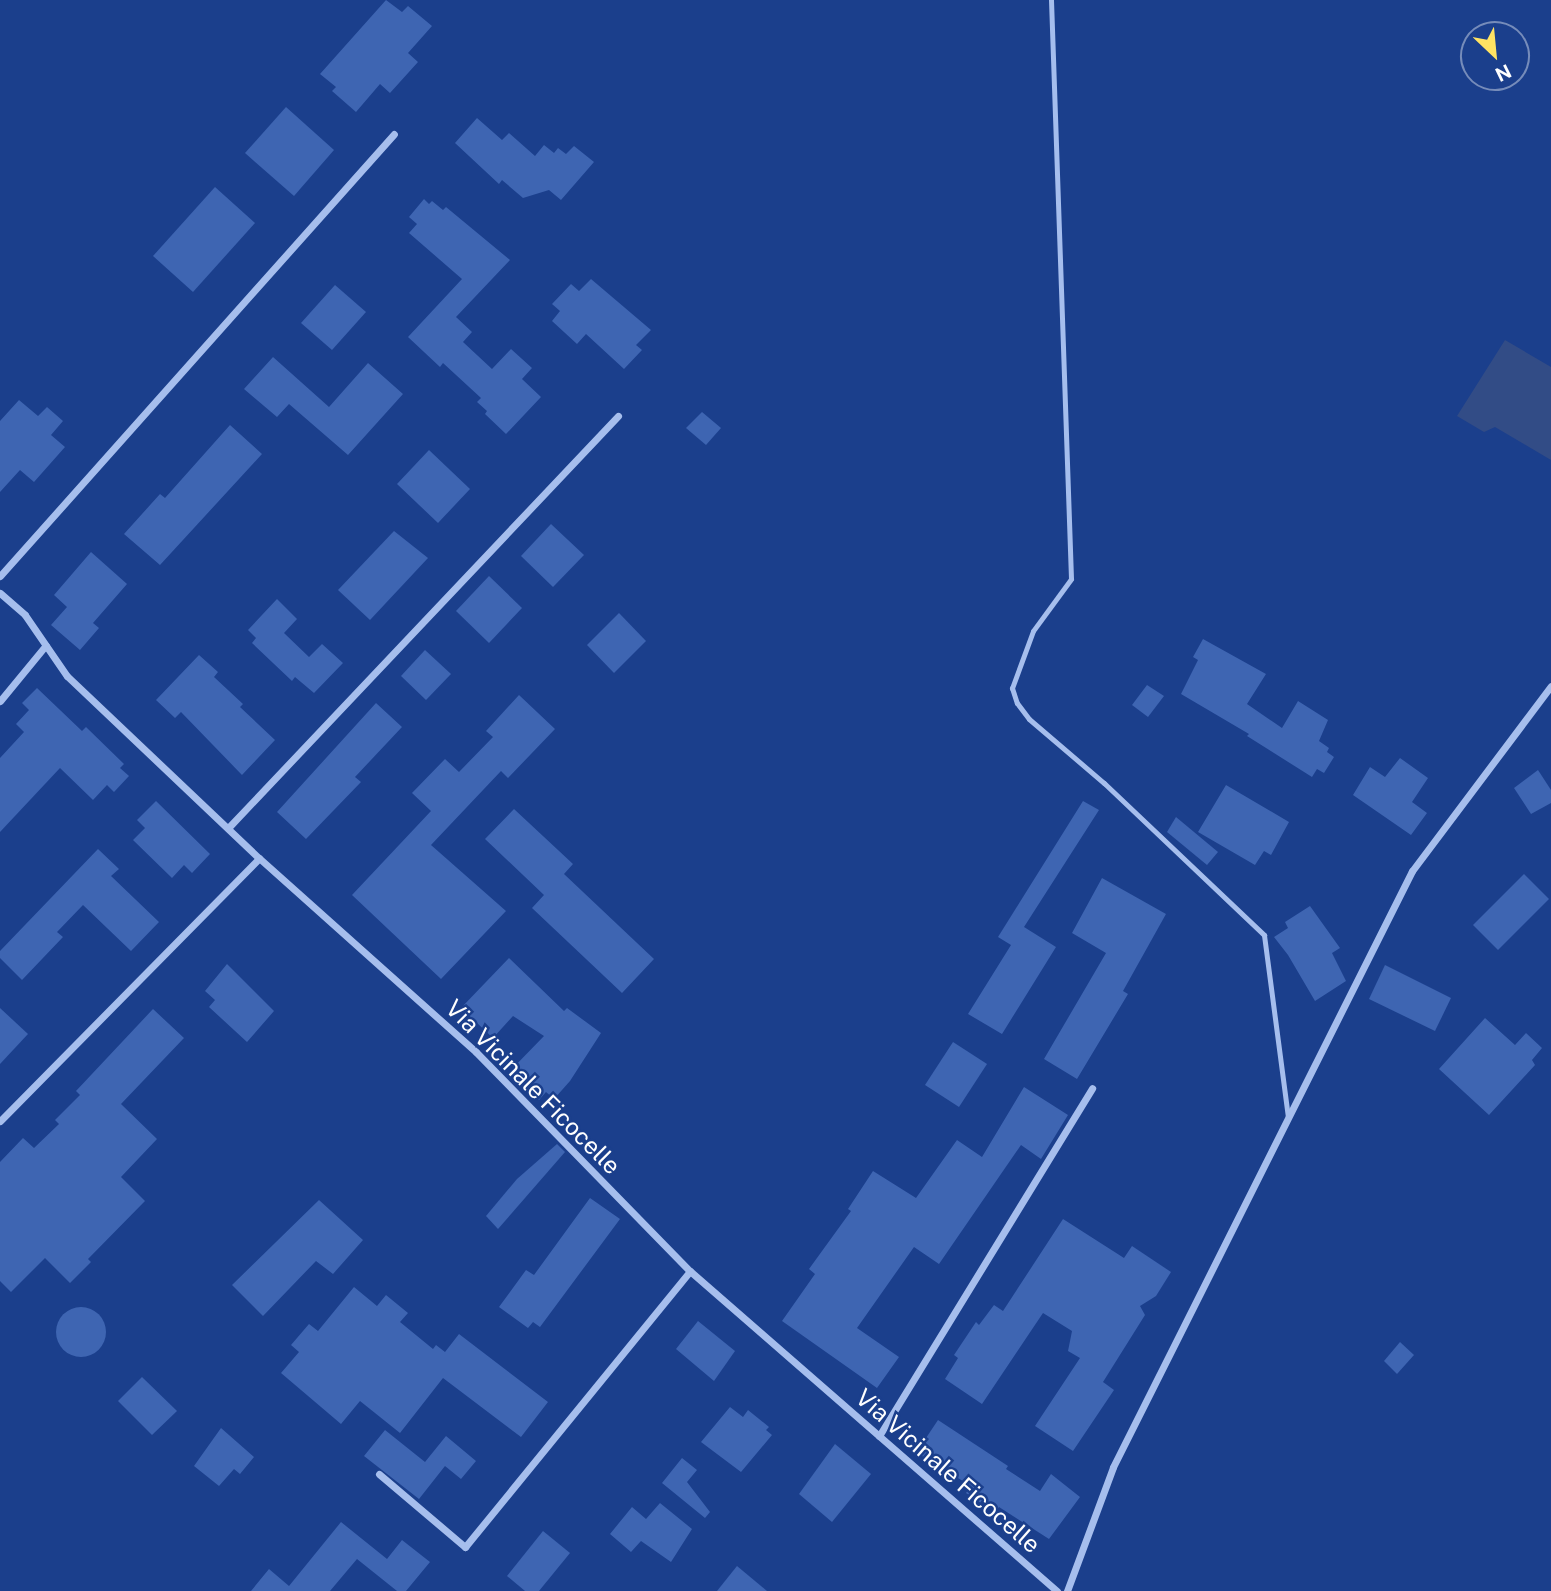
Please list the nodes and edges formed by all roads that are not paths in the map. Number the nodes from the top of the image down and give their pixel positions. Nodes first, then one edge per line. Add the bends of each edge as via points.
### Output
1 (1052, 0) edge
2 (394, 134) dead end
3 (618, 416) dead end
4 (0, 576) edge
5 (0, 593) edge
6 (46, 645) junction
7 (1551, 686) edge
8 (0, 701) edge
9 (229, 827) junction
10 (259, 858) junction
11 (1092, 1088) dead end
12 (1288, 1117) junction
13 (0, 1121) edge
14 (690, 1271) junction
15 (878, 1436) junction
16 (379, 1474) dead end
17 (1057, 1591) edge
18 (1067, 1591) edge

1 - 12 lane via 1070,579 1033,631 1012,688 1029,719 1104,783 1264,935
2 - 4 street
3 - 9 street
5 - 6 street, Via Vicinale Ficocelle via 25,615
6 - 8 street
6 - 9 street, Via Vicinale Ficocelle via 67,676
7 - 12 street via 1412,871
9 - 10 street, Via Vicinale Ficocelle
10 - 13 street
10 - 14 street, Via Vicinale Ficocelle via 475,1052
11 - 15 street
12 - 18 street via 1113,1467
14 - 15 street, Via Vicinale Ficocelle
14 - 16 street via 466,1546
15 - 17 street, Via Vicinale Ficocelle

